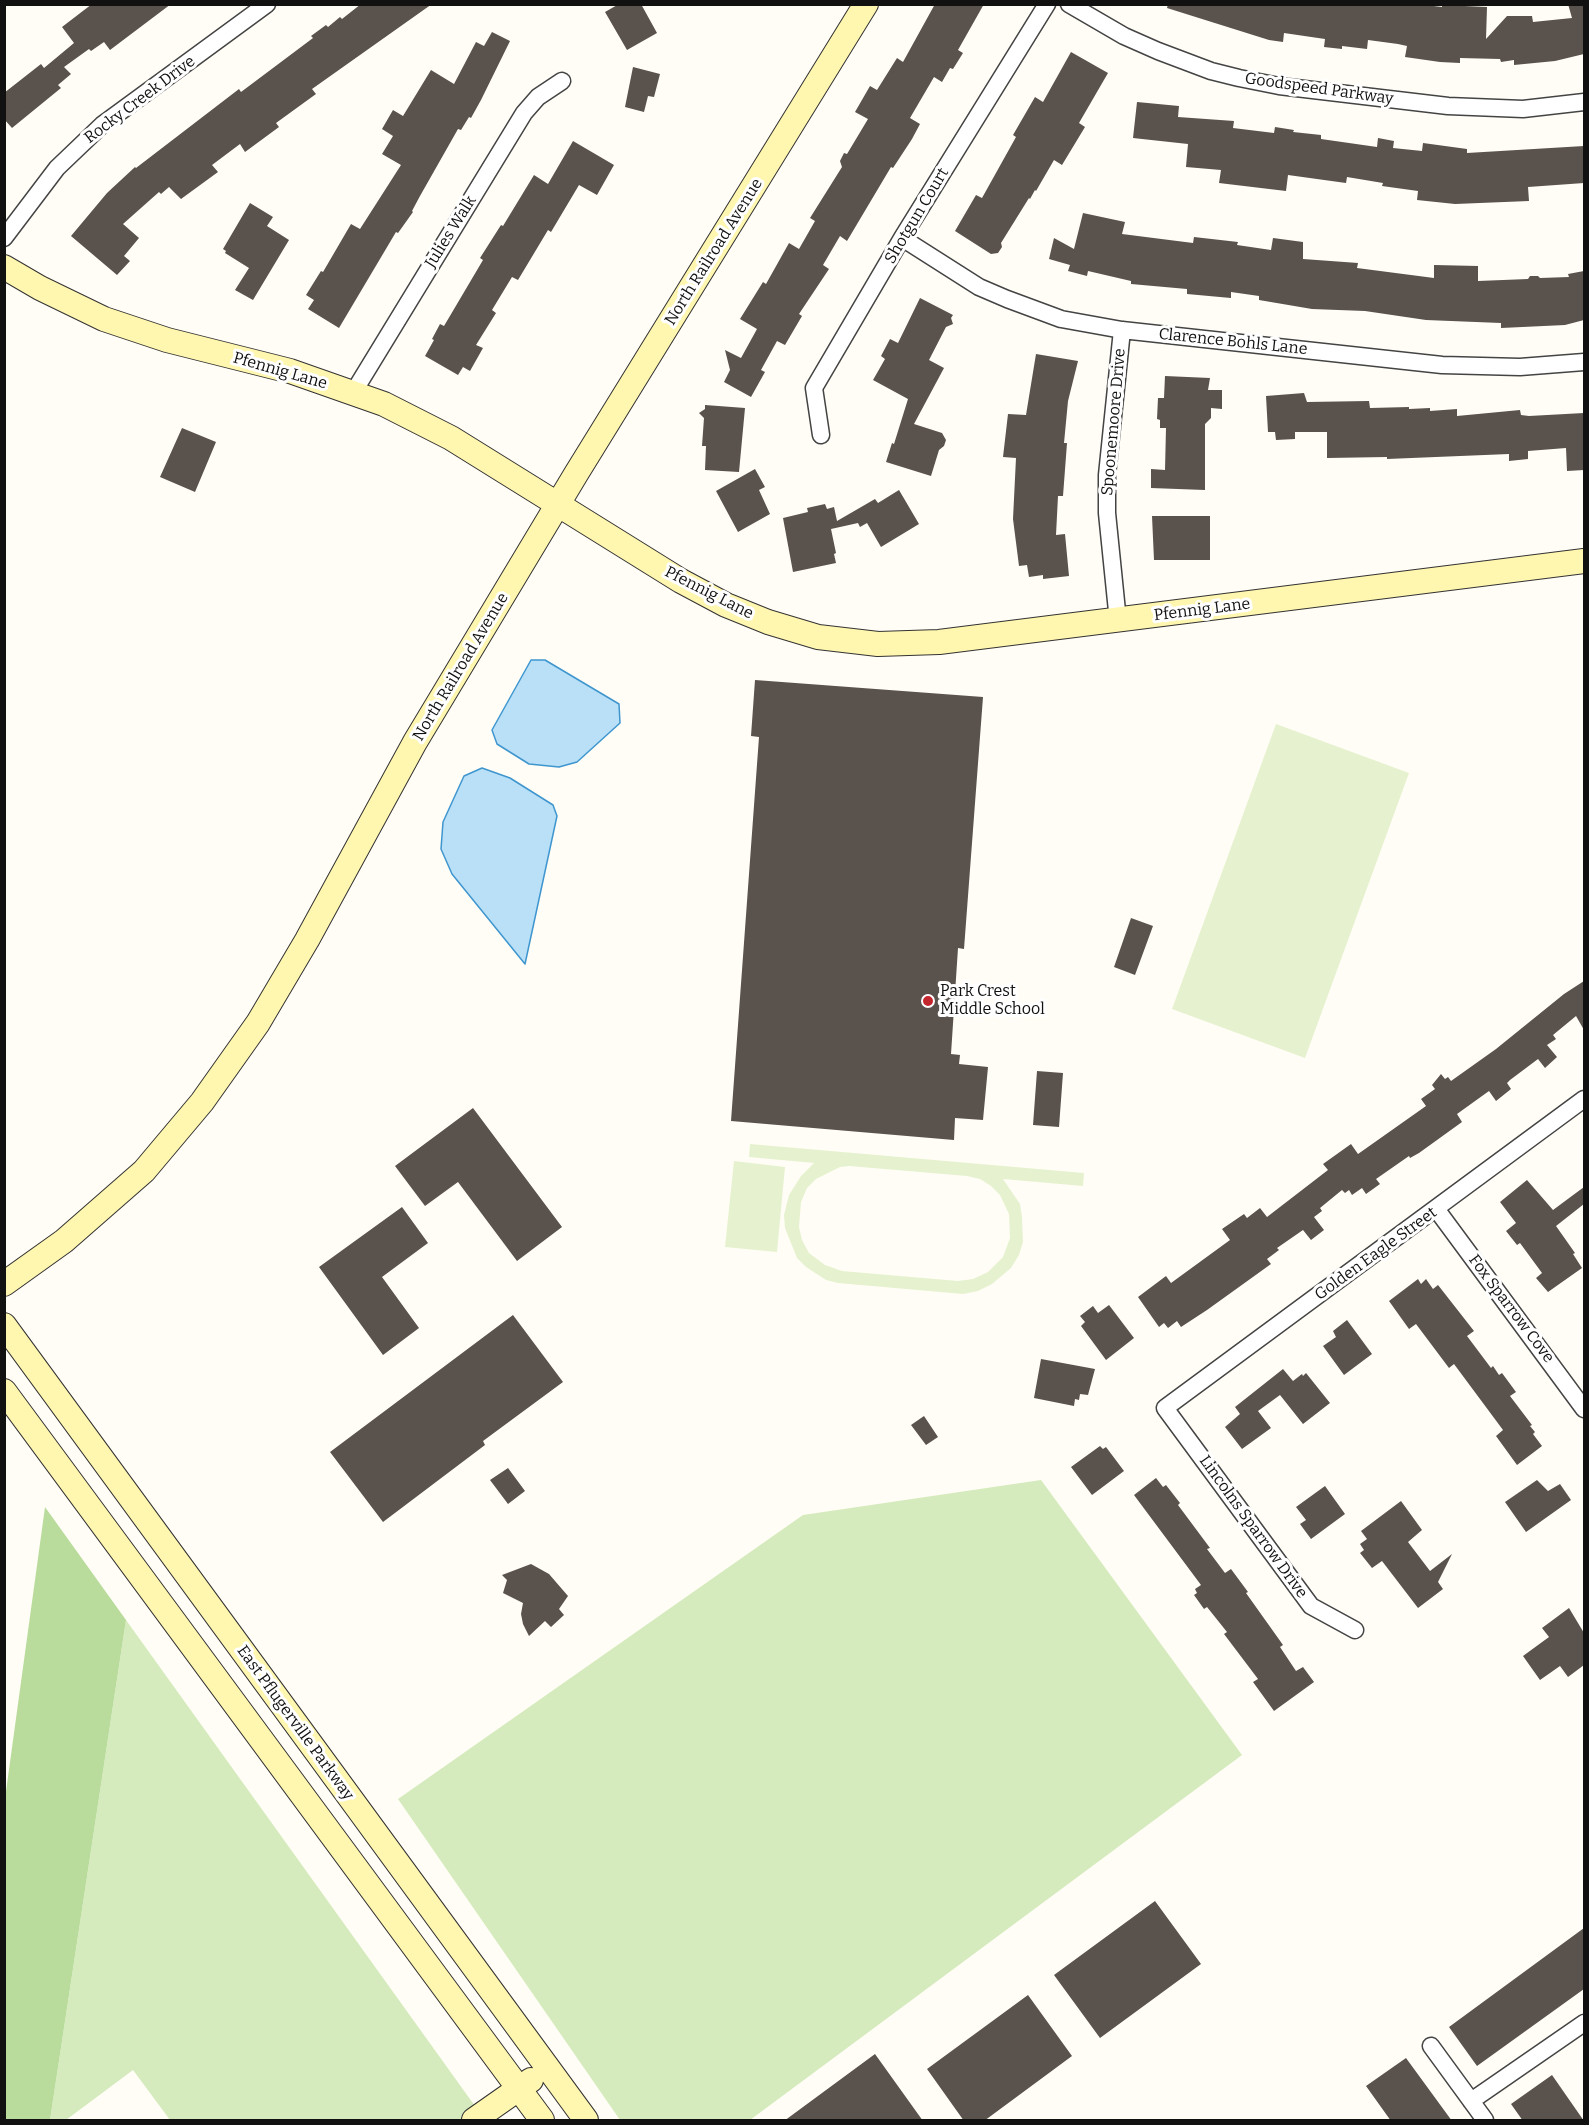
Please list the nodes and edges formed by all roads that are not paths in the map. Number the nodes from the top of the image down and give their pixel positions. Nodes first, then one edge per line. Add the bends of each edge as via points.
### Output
1 (267, 4) edge
2 (866, 4) edge
3 (1047, 4) edge
4 (1068, 4) edge
5 (562, 81) dead end
6 (1584, 102) edge
7 (4, 238) edge
8 (902, 238) junction
9 (4, 267) edge
10 (1122, 330) junction
11 (1584, 362) edge
12 (353, 393) junction
13 (821, 435) dead end
14 (558, 504) junction
15 (1584, 561) edge
16 (1118, 621) junction
17 (1584, 1099) edge
18 (1437, 1209) junction
19 (4, 1284) edge
20 (4, 1325) edge
21 (4, 1391) edge
22 (1165, 1408) joint
23 (1584, 1409) edge
24 (1355, 1630) dead end
25 (1584, 2023) edge
26 (1431, 2046) dead end
27 (548, 2068) junction
28 (519, 2089) junction
29 (1471, 2101) junction
30 (474, 2121) edge
31 (543, 2121) edge
32 (586, 2121) edge
33 (1485, 2121) edge

1 - 7 street, Rocky Creek Drive via 102,125 57,168
2 - 14 street, North Railroad Avenue
3 - 8 street, Shotgun Court
4 - 6 street, Goodspeed Parkway via 1158,51 1211,71 1279,86 1448,106 1523,109
5 - 12 street, Julies Walk via 538,97 524,113
8 - 10 street, Clarence Bohls Lane via 979,287 1006,299 1061,319
8 - 13 street, Shotgun Court via 814,388
9 - 12 street, Pfennig Lane via 104,319 167,340 290,371
10 - 11 street, Clarence Bohls Lane via 1442,365 1520,368
10 - 16 street, Spoonemoore Drive via 1107,475
12 - 14 street, Pfennig Lane via 451,438
14 - 16 street, Pfennig Lane via 726,605 818,637 878,644 939,642
14 - 19 street, North Railroad Avenue via 415,742 258,1023 202,1102 144,1171 64,1241
15 - 16 street, Pfennig Lane
17 - 18 street, Golden Eagle Street
18 - 22 street, Golden Eagle Street
18 - 23 street, Fox Sparrow Cove
20 - 27 street, East Pflugerville Parkway
21 - 28 street
22 - 24 street, Lincolns Sparrow Drive via 1311,1606
25 - 29 street
26 - 29 street
27 - 28 street
27 - 32 street, East Pflugerville Parkway
28 - 30 street
28 - 31 street
29 - 33 street

